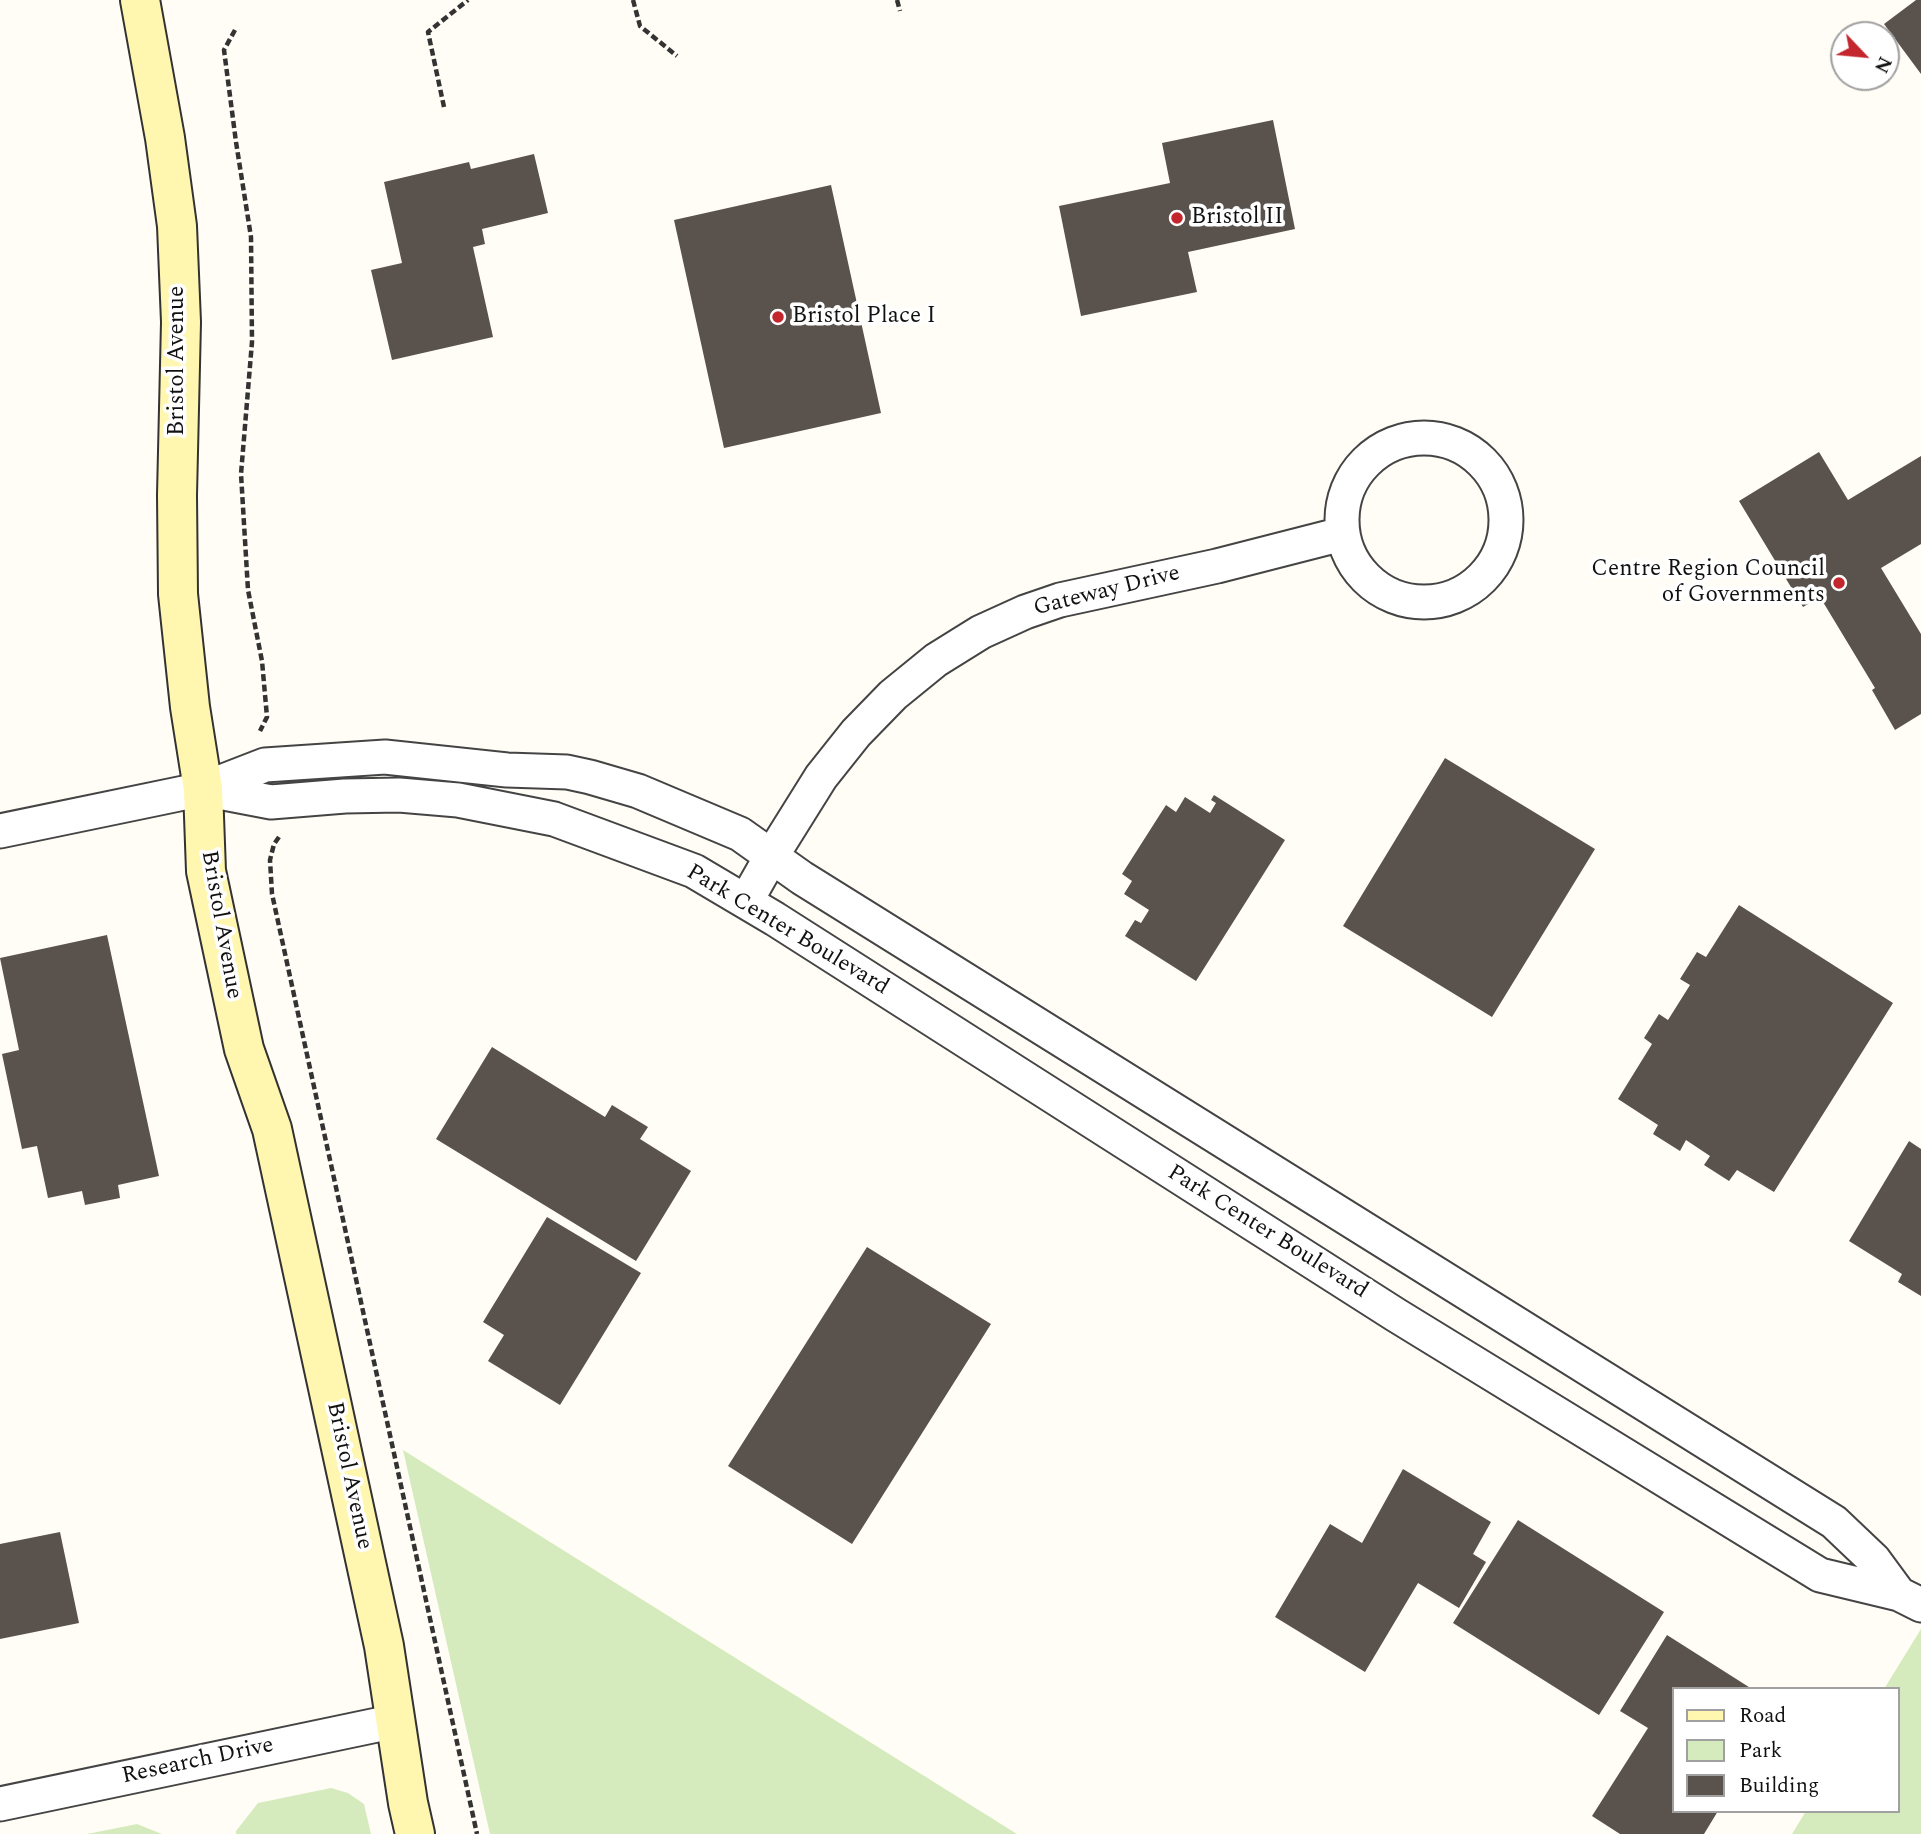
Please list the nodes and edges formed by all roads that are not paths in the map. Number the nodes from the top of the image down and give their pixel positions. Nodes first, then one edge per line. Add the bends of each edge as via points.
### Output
1 (140, 0) edge
2 (1342, 534) junction
3 (203, 789) junction
4 (0, 831) edge
5 (771, 856) junction
6 (746, 901) junction
7 (1910, 1600) edge
8 (396, 1721) junction
9 (0, 1804) edge
10 (415, 1834) edge

1 - 3 street, Bristol Avenue via 177,226 181,322 178,594
2 - 2 street via 1361,574 1398,599 1420,603 1464,593 1479,581 1500,550 1505,513 1494,478 1475,457 1451,442 1413,439 1395,443 1364,464 1345,497
2 - 5 street, Gateway Drive via 1060,600 981,632 936,660 856,733 821,777
3 - 4 street
3 - 5 street, Park Center Boulevard via 265,765 385,757 567,772 638,791 740,834
3 - 6 street, Park Center Boulevard via 271,802 345,796 458,800 554,820 694,871
3 - 8 street, Bristol Avenue via 205,870 244,1049 272,1129 384,1646
5 - 6 street, Gateway Drive
5 - 7 street, Park Center Boulevard via 1834,1522
6 - 7 street, Park Center Boulevard via 1396,1315 1820,1575
8 - 9 street, Research Drive
8 - 10 street, Bristol Avenue

